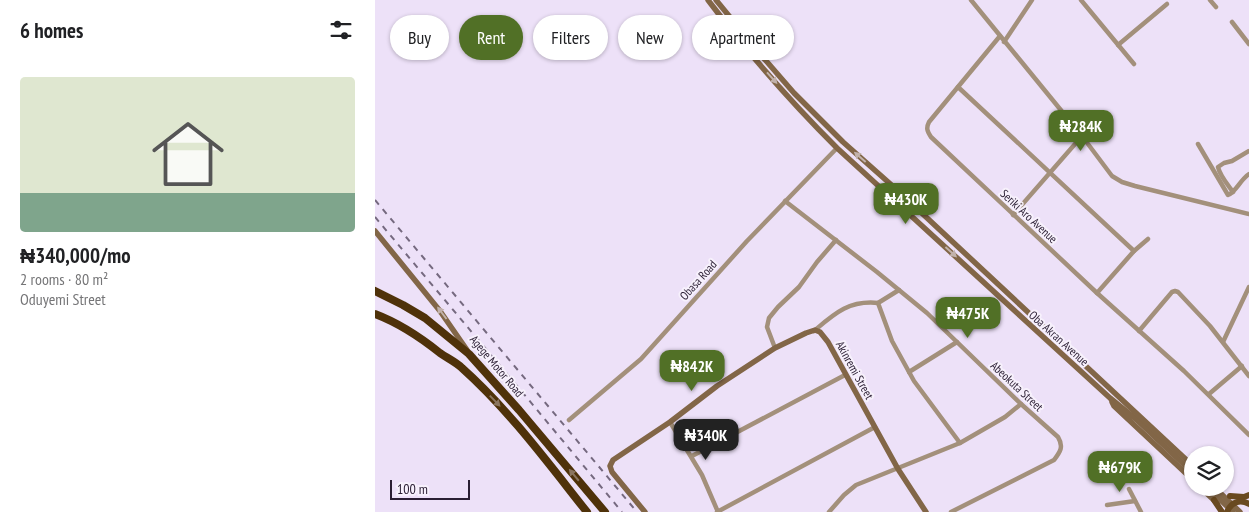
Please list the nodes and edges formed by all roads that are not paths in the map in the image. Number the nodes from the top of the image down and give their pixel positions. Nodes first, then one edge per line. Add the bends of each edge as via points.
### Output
1 (707, 0) edge
2 (716, 0) edge
3 (971, 0) edge
4 (1031, 0) edge
5 (1081, 0) edge
6 (1210, 0) edge
7 (1167, 4) dead end
8 (1216, 7) dead end
9 (1232, 22) dead end
10 (1000, 36) junction
11 (1004, 42) junction
12 (1249, 44) edge
13 (1118, 45) junction
14 (1134, 64) dead end
15 (958, 87) junction
16 (1082, 136) junction
17 (1198, 144) dead end
18 (837, 148) junction
19 (1249, 151) edge
20 (1049, 173) junction
21 (1249, 174) edge
22 (1233, 192) junction
23 (785, 201) junction
24 (1249, 214) edge
25 (1013, 215) junction
26 (375, 231) edge
27 (1148, 239) dead end
28 (836, 240) junction
29 (1134, 252) junction
30 (1249, 287) edge
31 (899, 290) junction
32 (375, 291) edge
33 (1097, 294) junction
34 (877, 303) junction
35 (375, 314) edge
36 (814, 331) junction
37 (1139, 331) junction
38 (957, 342) junction
39 (1223, 342) junction
40 (775, 348) junction
41 (469, 354) junction
42 (1242, 366) junction
43 (909, 372) junction
44 (845, 374) junction
45 (1249, 376) edge
46 (1110, 390) junction
47 (1209, 394) junction
48 (1110, 398) junction
49 (1021, 404) junction
50 (1138, 419) junction
51 (569, 420) dead end
52 (671, 422) junction
53 (875, 427) junction
54 (1249, 435) edge
55 (960, 443) junction
56 (1184, 454) edge
57 (692, 456) junction
58 (1184, 458) edge
59 (1184, 468) edge
60 (898, 469) junction
61 (1184, 470) edge
62 (1129, 489) dead end
63 (1210, 496) edge
64 (1217, 496) edge
65 (1223, 496) edge
66 (1230, 496) joint
67 (1249, 497) edge
68 (1214, 500) joint
69 (1135, 501) junction
70 (1239, 501) junction
71 (1249, 504) edge
72 (1107, 505) dead end
73 (587, 512) edge
74 (605, 512) edge
75 (645, 512) edge
76 (718, 512) edge
77 (829, 512) edge
78 (926, 512) edge
79 (951, 512) edge
80 (1141, 512) edge
81 (1225, 512) edge
82 (1233, 512) edge
83 (1240, 512) edge

1 -> 18 main road, Oba Akran Avenue via 804,115
46 -> 2 main road, Oba Akran Avenue via 819,119
3 - 10 street
4 - 11 street
5 - 13 street
6 - 8 street
7 - 13 street
9 - 12 street
10 - 11 street
10 - 15 street, Seriki Aro Avenue
11 - 16 street
13 - 14 street
15 - 20 street
15 - 25 street, Seriki Aro Avenue via 929,122 927,132
16 - 20 street
16 - 24 street via 1112,176 1122,182
17 - 22 street via 1227,194
18 - 23 street, Obasa Road
18 -> 48 main road, Oba Akran Avenue
19 - 22 street via 1224,162 1218,169
20 - 25 street
20 - 29 street
21 - 22 street
23 - 28 street, Abeokuta Street
23 - 51 street, Obasa Road via 641,359
25 - 33 street, Seriki Aro Avenue
41 -> 26 main road, Agege Motor Road via 440,311
27 - 29 street
28 - 31 street, Abeokuta Street
28 - 40 street via 799,288 769,318 767,327
29 - 33 street
30 - 39 street
31 - 34 street
31 - 38 street, Abeokuta Street
32 - 41 highway via 425,318
33 - 37 street, Seriki Aro Avenue
34 - 36 street via 855,304 835,314
34 - 43 street
35 -> 73 highway, Agege Motor Road via 395,322 461,366 503,409
36 - 40 main road
36 - 44 main road, Akinremi Street via 823,335
37 - 39 street via 1175,291
37 - 47 street, Seriki Aro Avenue
38 - 43 street
38 - 49 street, Abeokuta Street
39 - 42 street
40 - 52 main road via 717,386
74 -> 41 highway, Agege Motor Road
42 - 45 street
42 - 47 street
43 - 55 street
44 - 53 main road, Akinremi Street
44 - 57 street
46 - 50 main road, Oba Akran Avenue
46 - 56 main road
47 - 54 street, Seriki Aro Avenue
48 - 50 main road, Oba Akran Avenue
48 - 61 main road via 1114,406
49 - 55 street via 1005,418
49 - 79 street, Abeokuta Street via 1058,437 1061,451 1054,460
50 - 58 main road, Oba Akran Avenue
50 - 59 main road, Oba Akran Avenue
52 - 57 street
52 - 75 main road via 613,460 610,466 611,472
53 - 60 main road, Akinremi Street
53 - 76 street
55 - 60 street
57 - 76 street
60 - 77 street via 857,485
60 - 78 main road, Akinremi Street
62 - 69 street
63 - 68 main road
64 - 82 main road
65 - 83 main road
66 - 67 main road
66 - 70 main road
67 - 70 main road
68 - 81 main road
69 - 72 street
69 - 80 street
70 - 71 main road
70 - 81 main road

